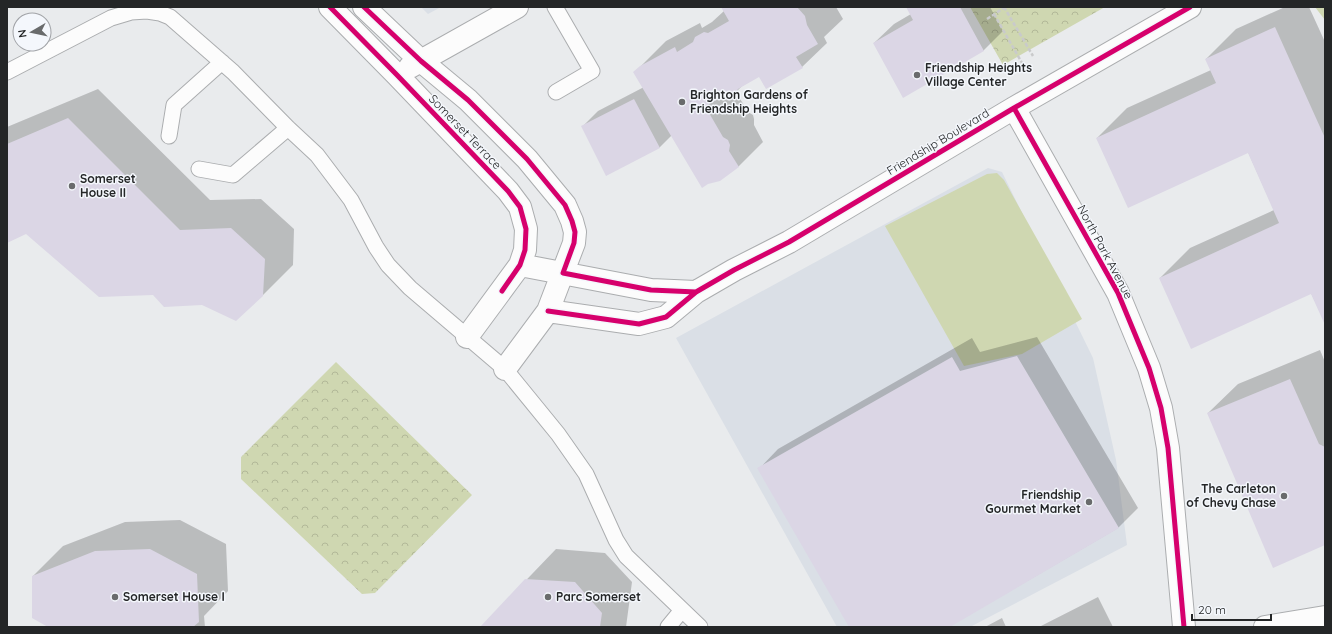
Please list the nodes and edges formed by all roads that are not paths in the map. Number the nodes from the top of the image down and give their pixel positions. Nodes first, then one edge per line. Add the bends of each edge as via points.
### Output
1 (330, 7) edge
2 (364, 7) edge
3 (517, 7) edge
4 (555, 7) edge
5 (1190, 7) edge
6 (422, 61) junction
7 (222, 62) junction
8 (7, 72) edge
9 (397, 74) junction
10 (556, 92) dead end
11 (1014, 108) junction
12 (288, 128) junction
13 (169, 136) dead end
14 (199, 169) dead end
15 (520, 265) junction
16 (562, 273) junction
17 (696, 292) junction
18 (548, 311) junction
19 (467, 337) junction
20 (505, 369) junction
21 (682, 610) junction
22 (1325, 617) edge
23 (668, 627) edge
24 (700, 627) edge
25 (1184, 627) edge
26 (1265, 627) edge

1 - 9 street, Somerset Terrace
2 - 6 street, Somerset Terrace
3 - 6 street
4 - 10 lane via 592,72
5 - 11 street, Friendship Boulevard
6 - 9 street
6 - 16 street, Somerset Terrace via 468,100 527,159 565,205 575,232 574,243
7 - 8 lane via 170,16 147,11 131,12 112,18
7 - 12 lane
7 - 13 lane via 174,105
9 - 15 street, Somerset Terrace via 520,207 526,229 525,250
11 - 17 street, Friendship Boulevard via 789,242
11 - 25 street, North Park Avenue via 1118,293 1149,368 1161,408 1168,448
12 - 14 lane via 233,175
12 - 19 lane via 317,155 351,200 388,265 410,288
15 - 16 street
15 - 19 street, Somerset Terrace
16 - 17 street via 651,290
16 - 18 street, Somerset Terrace
17 - 18 street, Friendship Boulevard via 666,317 639,324
18 - 20 street, Somerset Terrace
19 - 20 lane
20 - 21 lane via 558,434 586,474 626,556
21 - 23 lane
21 - 24 lane
22 - 26 street

